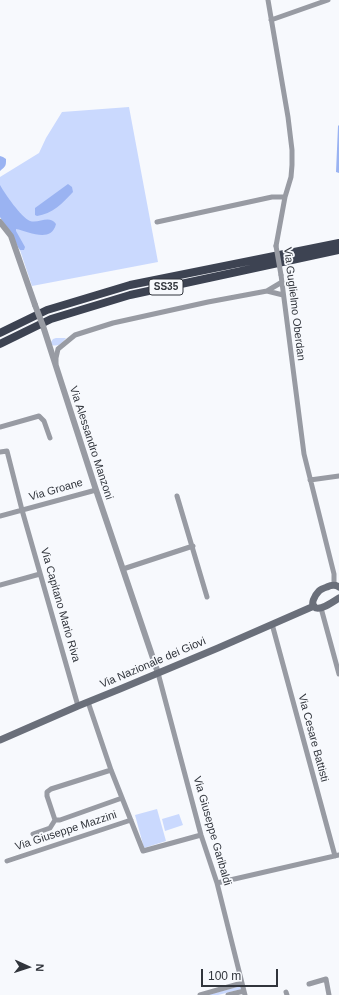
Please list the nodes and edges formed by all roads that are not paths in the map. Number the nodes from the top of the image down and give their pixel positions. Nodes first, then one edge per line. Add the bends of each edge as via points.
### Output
1 (268, 0) edge
2 (328, 0) edge
3 (271, 20) junction
4 (285, 197) junction
5 (0, 222) edge
6 (157, 222) dead end
7 (339, 242) edge
8 (339, 250) edge
9 (282, 282) junction
10 (266, 292) junction
11 (283, 296) junction
12 (0, 333) edge
13 (0, 344) edge
14 (56, 368) junction
15 (0, 427) edge
16 (50, 438) dead end
17 (0, 452) edge
18 (339, 476) edge
19 (310, 480) junction
20 (96, 490) junction
21 (178, 496) dead end
22 (22, 510) junction
23 (0, 516) edge
24 (193, 546) junction
25 (122, 569) junction
26 (40, 574) junction
27 (0, 585) edge
28 (337, 586) edge
29 (207, 597) dead end
30 (339, 598) edge
31 (318, 607) junction
32 (272, 624) junction
33 (158, 673) junction
34 (339, 674) edge
35 (88, 702) junction
36 (78, 706) junction
37 (0, 740) edge
38 (111, 770) junction
39 (122, 798) junction
40 (56, 820) junction
41 (131, 820) junction
42 (33, 834) dead end
43 (201, 835) junction
44 (337, 856) edge
45 (7, 861) dead end
46 (217, 883) junction
47 (242, 983) junction
48 (309, 984) dead end
49 (245, 993) edge
50 (200, 995) edge
51 (228, 995) edge
52 (329, 995) edge

1 - 3 street, Via Guglielmo Oberdan
2 - 3 street
3 - 4 street, Via Guglielmo Oberdan via 292,150 291,177
4 - 6 street via 272,197
4 - 9 street, Via Guglielmo Oberdan, bridge via 276,246
5 - 14 street, Via Alessandro Manzoni, bridge via 11,236 44,326
7 - 12 highway, SS35 via 130,285 47,310
8 - 13 highway, SS35 via 130,295 51,318
9 - 10 street
9 - 11 street, Via Guglielmo Oberdan
10 - 11 street
10 - 14 street via 113,323 75,335 58,349
11 - 19 street, Via Guglielmo Oberdan via 304,454
14 - 20 street, Via Alessandro Manzoni
15 - 16 street via 39,416 44,421
17 - 22 street, Via Capitano Mario Riva via 7,451
18 - 19 street
19 - 28 street, Via Guglielmo Oberdan
20 - 22 street, Via Groane
20 - 25 street, Via Alessandro Manzoni
21 - 24 street
22 - 23 street, Via Groane
22 - 26 street, Via Capitano Mario Riva
24 - 25 street
24 - 29 street
25 - 33 street, Via Alessandro Manzoni
26 - 27 street
26 - 36 street, Via Capitano Mario Riva
28 - 31 main road via 319,590 313,600
30 - 31 main road, Via Nazionale dei Giovi
31 - 32 main road, Via Nazionale dei Giovi
31 - 34 street
32 - 33 main road, Via Nazionale dei Giovi
32 - 44 street, Via Cesare Battisti
33 - 35 main road, Via Nazionale dei Giovi
33 - 43 street, Via Giuseppe Garibaldi
35 - 36 main road, Via Nazionale dei Giovi
35 - 38 street, Via Giuseppe Mazzini
36 - 37 main road, Via Nazionale dei Giovi
38 - 39 street, Via Giuseppe Mazzini
38 - 40 street via 47,792
39 - 40 street
39 - 41 street, Via Giuseppe Mazzini
40 - 42 street via 50,828
41 - 43 street, Via Giuseppe Mazzini via 143,851
41 - 45 street, Via Giuseppe Mazzini
43 - 46 street, Via Giuseppe Garibaldi
44 - 46 street
46 - 47 street, Via Giuseppe Garibaldi
47 - 49 street, Via Giuseppe Garibaldi
47 - 50 street
48 - 52 street via 326,979
49 - 51 street

